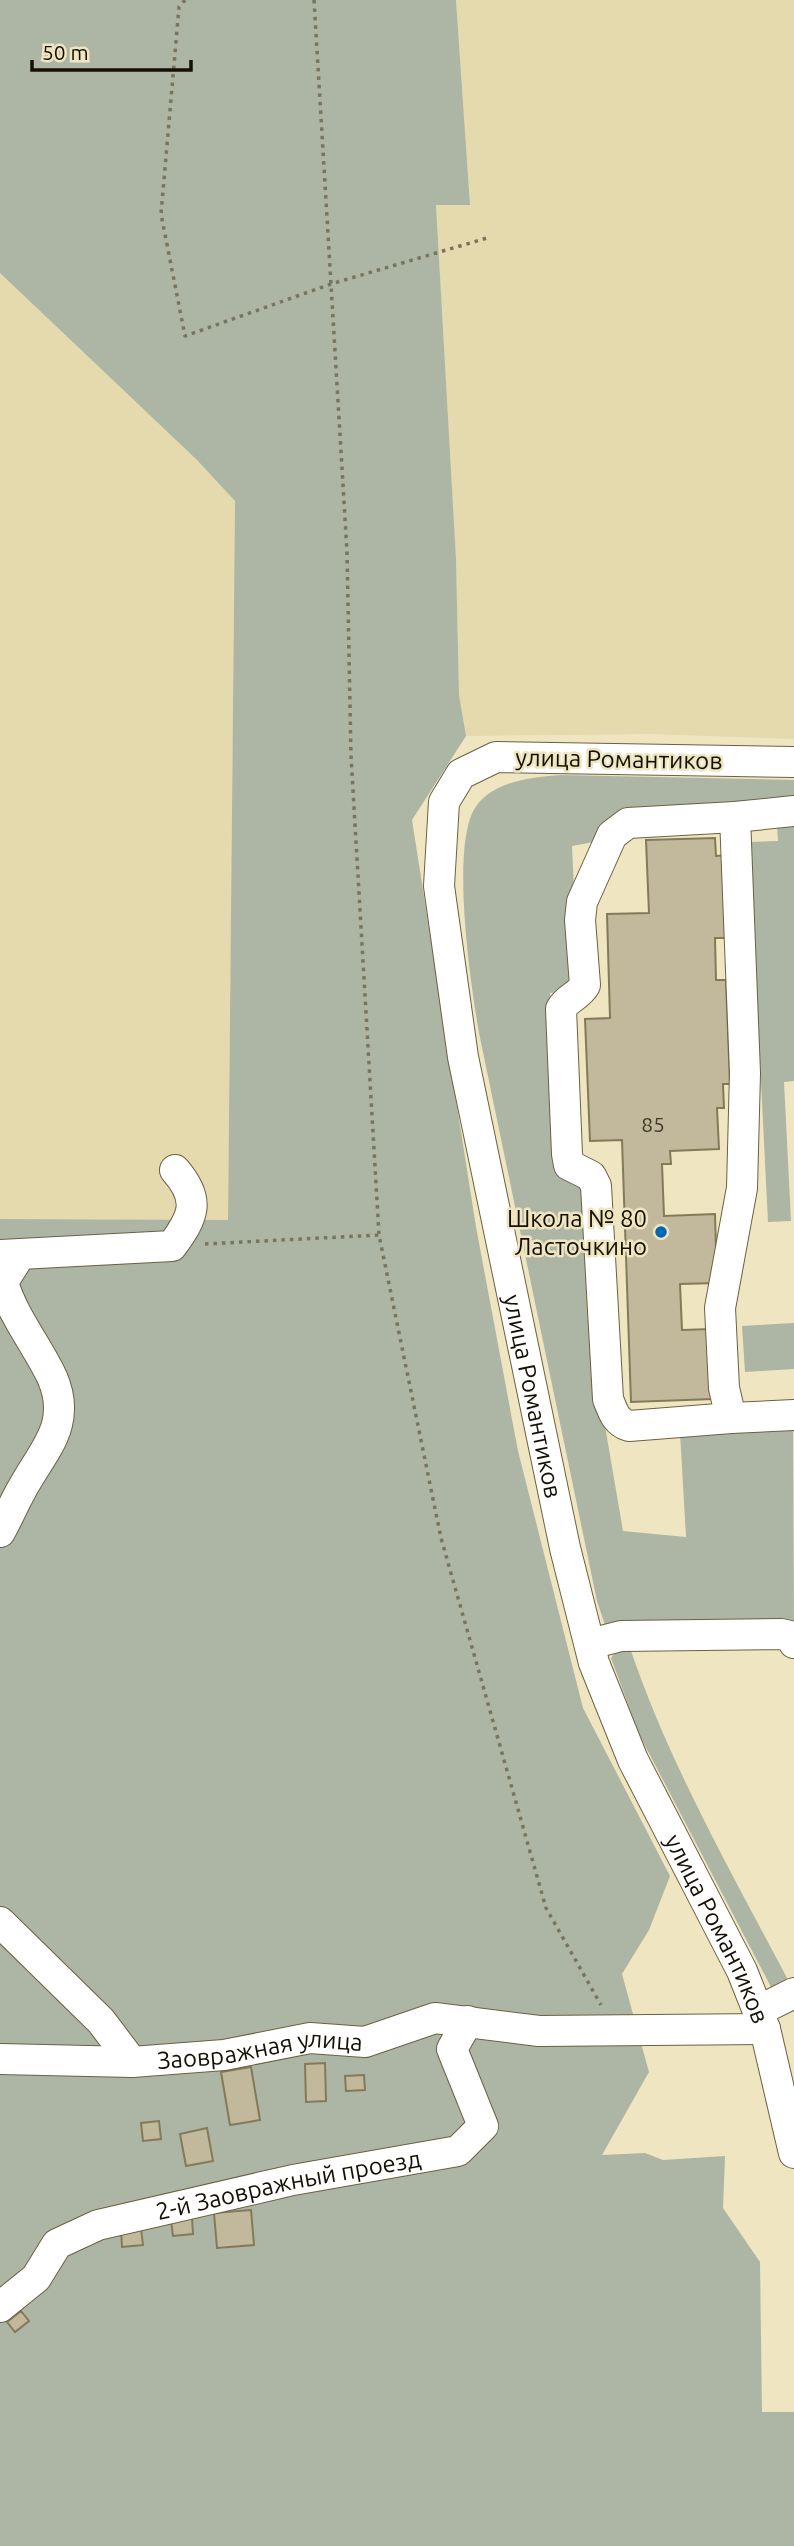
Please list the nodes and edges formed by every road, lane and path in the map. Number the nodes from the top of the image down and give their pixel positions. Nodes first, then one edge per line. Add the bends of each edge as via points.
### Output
1 (185, 0) edge
2 (314, 0) edge
3 (487, 238) dead end
4 (331, 284) junction
5 (794, 762) edge
6 (794, 811) edge
7 (735, 817) junction
8 (175, 1170) dead end
9 (379, 1235) junction
10 (172, 1246) junction
11 (10, 1255) edge
12 (794, 1415) edge
13 (731, 1418) junction
14 (0, 1532) edge
15 (794, 1643) edge
16 (590, 1644) junction
17 (0, 1922) edge
18 (794, 1993) edge
19 (762, 2020) junction
20 (468, 2021) junction
21 (615, 2031) junction
22 (0, 2059) edge
23 (132, 2062) junction
24 (794, 2152) edge
25 (0, 2306) edge

1 - 4 path via 179,7 161,214 186,336
2 - 4 path
3 - 4 path
4 - 9 path via 347,552 361,966
5 - 16 street, улица Романтиков via 496,757 461,774 444,802 439,886 463,1057 565,1548
6 - 7 street
7 - 13 street via 745,1073 742,1188 720,1308 724,1388
7 - 13 street via 628,823 612,835 582,902 585,985 561,1009 567,1154 569,1165 591,1176 596,1186 608,1399 614,1414 629,1426
8 - 10 street via 189,1186 193,1209
9 - 10 path
9 - 21 path via 441,1538 546,1908
10 - 11 street
11 - 14 street via 3,1282 8,1299 52,1378 61,1407 51,1444
12 - 13 street
15 - 16 street via 781,1633 621,1636
16 - 19 street, улица Романтиков via 633,1760 742,1971
17 - 23 street via 101,2021
18 - 19 street
19 - 21 street, Заовражная улица
19 - 24 street, улица Романтиков
20 - 21 street, Заовражная улица via 539,2031
20 - 23 street, Заовражная улица via 435,2018 365,2042 310,2038 224,2055
20 - 25 street, 2-й Заовражный проезд via 452,2049 483,2126 458,2151 293,2180 98,2225 57,2244 36,2278
22 - 23 street, Заовражная улица

